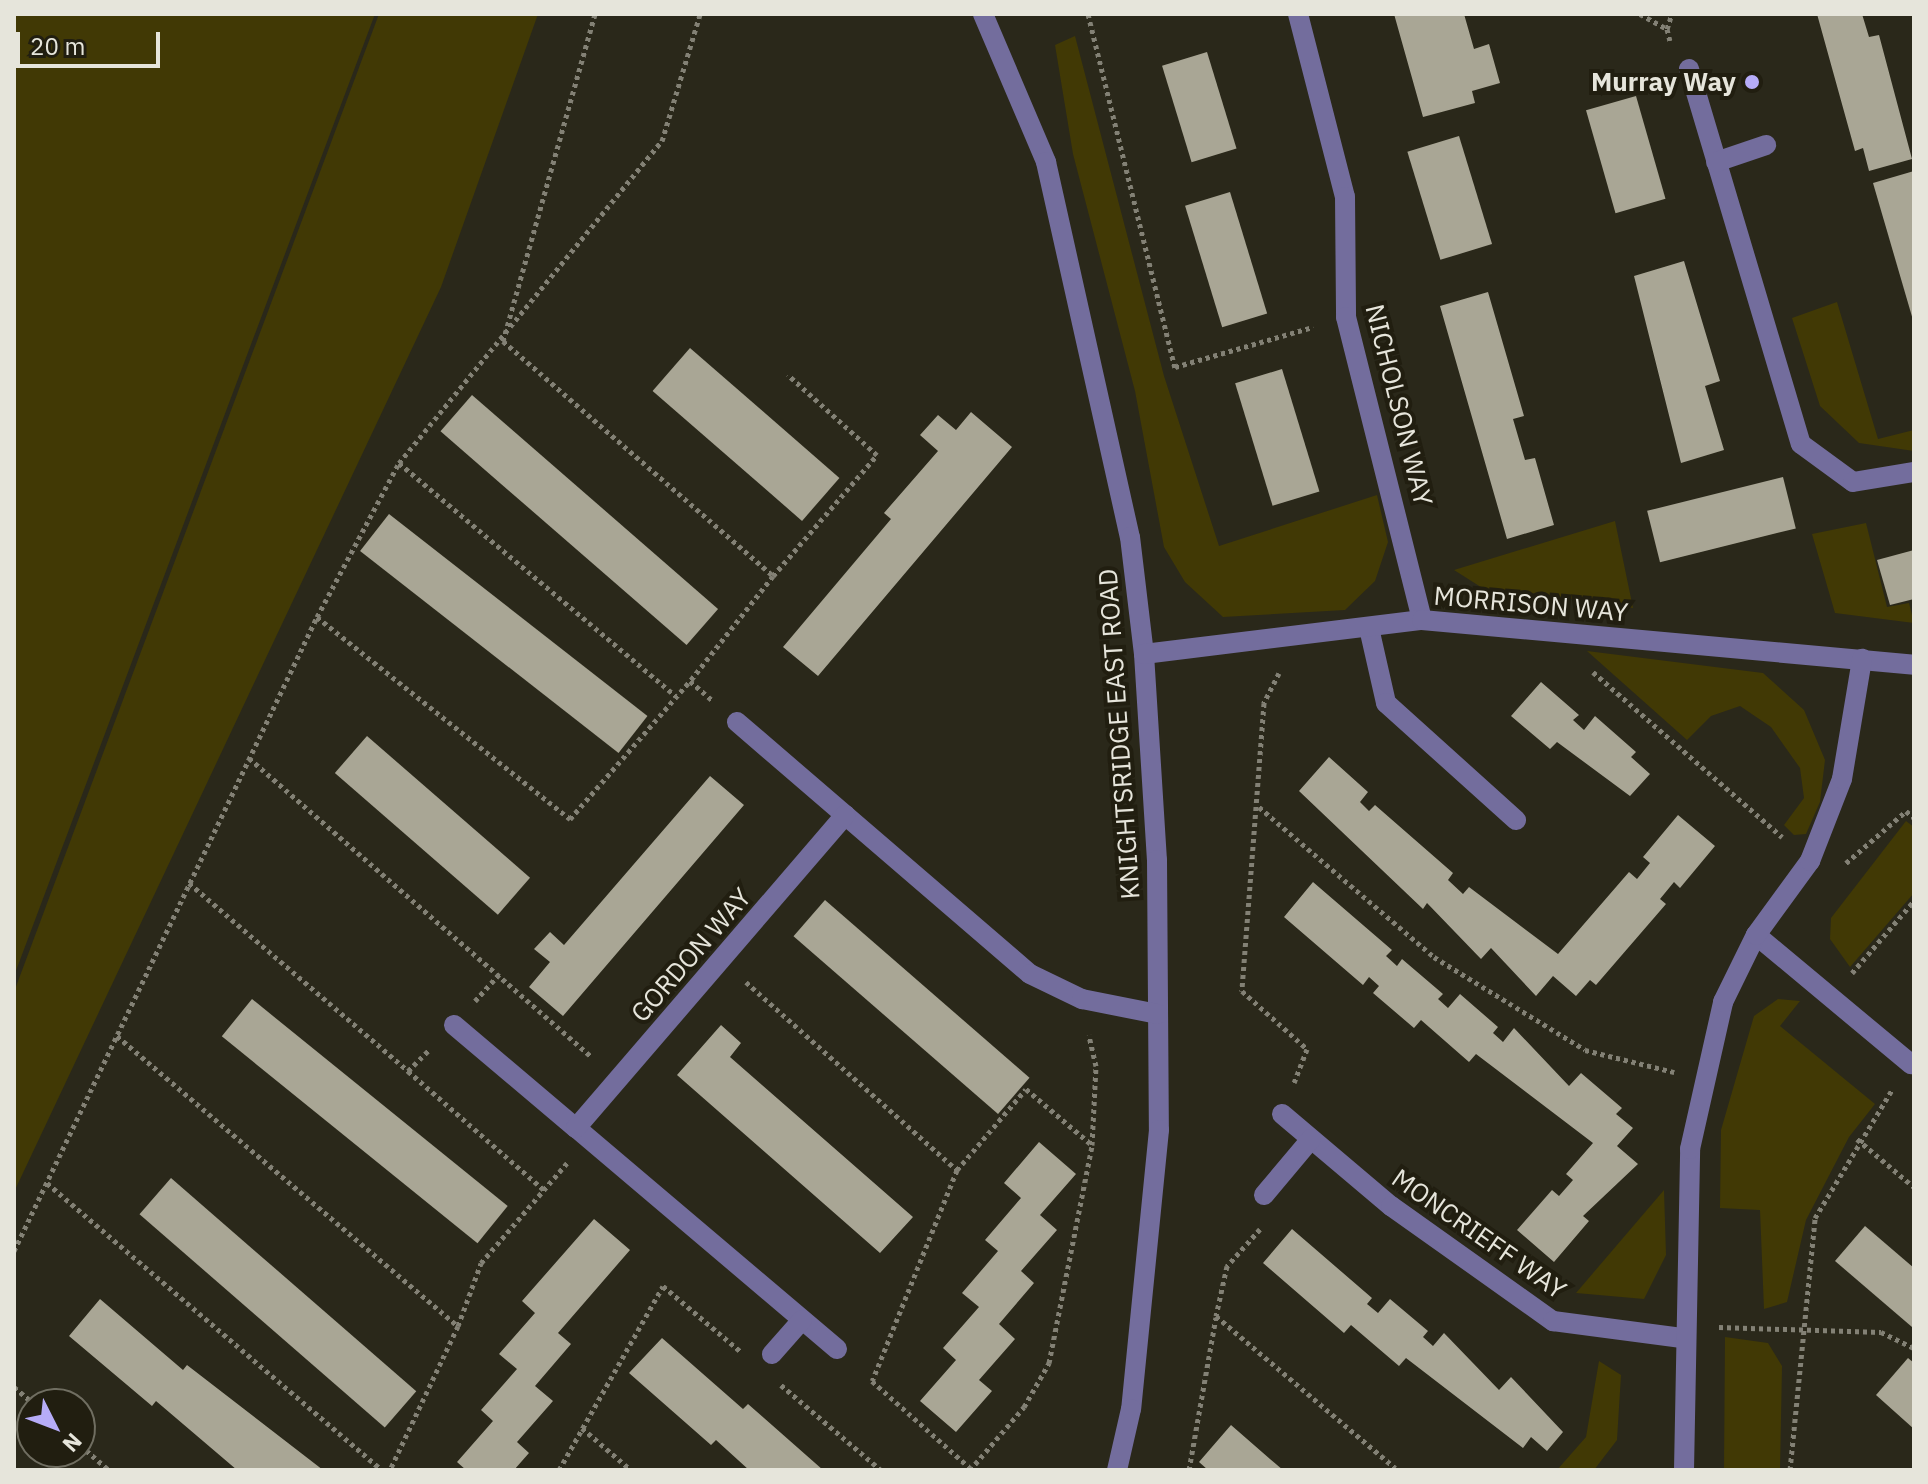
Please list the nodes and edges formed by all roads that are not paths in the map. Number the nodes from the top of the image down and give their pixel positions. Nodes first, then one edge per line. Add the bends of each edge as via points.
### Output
1 (983, 14) edge
2 (1298, 14) edge
3 (1689, 69) dead end
4 (1766, 145) dead end
5 (1716, 162) junction
6 (1914, 472) edge
7 (1422, 620) junction
8 (1369, 628) junction
9 (1144, 654) junction
10 (1862, 659) junction
11 (1914, 665) edge
12 (737, 722) road end
13 (845, 815) junction
14 (1516, 820) dead end
15 (1756, 935) junction
16 (1158, 1014) junction
17 (454, 1025) road end
18 (1911, 1064) road end
19 (1282, 1114) road end
20 (582, 1133) junction
21 (1311, 1139) junction
22 (1264, 1195) road end
23 (802, 1320) junction
24 (1682, 1331) junction
25 (837, 1349) dead end
26 (772, 1354) dead end
27 (1117, 1470) edge
28 (1684, 1470) edge

1 - 9 street, KNIGHTSRIDGE EAST ROAD via 1046,162 1130,537
2 - 7 street, NICHOLSON WAY via 1345,197 1346,317
3 - 5 street
4 - 5 street
5 - 6 street via 1801,444 1853,482
7 - 8 street, MORRISON WAY
7 - 10 street, MORRISON WAY
8 - 9 street, MORRISON WAY
8 - 14 street via 1386,703
9 - 16 street, KNIGHTSRIDGE EAST ROAD
10 - 11 street, MORRISON WAY
10 - 15 street via 1842,779 1810,861
12 - 13 street
13 - 16 street via 1030,974 1082,999
13 - 20 street, GORDON WAY via 617,1080
15 - 18 street
15 - 24 street via 1723,1002 1690,1149
16 - 27 street, KNIGHTSRIDGE EAST ROAD via 1159,1130 1131,1409
17 - 20 street
19 - 21 street, MONCRIEFF WAY
20 - 23 street
21 - 22 street
21 - 24 street, MONCRIEFF WAY via 1553,1321
23 - 25 street
23 - 26 street
24 - 28 street

